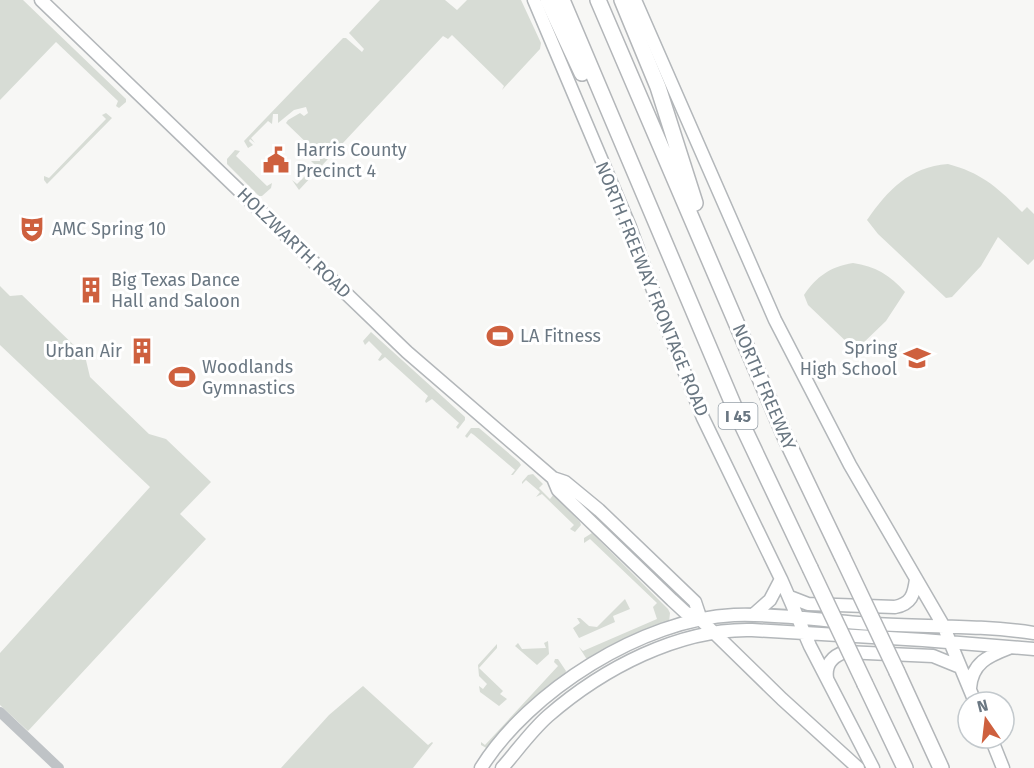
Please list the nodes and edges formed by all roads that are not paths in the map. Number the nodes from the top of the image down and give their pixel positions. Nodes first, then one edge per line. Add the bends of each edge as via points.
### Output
1 (41, 0) edge
2 (534, 0) edge
3 (548, 0) edge
4 (562, 0) edge
5 (598, 0) edge
6 (622, 0) edge
7 (634, 0) edge
8 (664, 243) junction
9 (729, 303) junction
10 (553, 478) junction
11 (781, 579) junction
12 (916, 579) junction
13 (790, 597) junction
14 (672, 600) junction
15 (753, 615) junction
16 (798, 618) junction
17 (701, 620) junction
18 (943, 625) junction
19 (670, 629) junction
20 (803, 632) junction
21 (713, 633) junction
22 (1034, 633) edge
23 (950, 642) junction
24 (1011, 647) junction
25 (1034, 649) edge
26 (960, 667) junction
27 (827, 678) junction
28 (970, 689) joint
29 (0, 712) edge
30 (996, 750) edge
31 (484, 763) edge
32 (59, 768) edge
33 (502, 768) edge
34 (858, 768) edge
35 (873, 768) edge
36 (905, 768) edge
37 (941, 768) edge
38 (1003, 768) edge

1 - 10 main road, HOLZWARTH ROAD via 407,352
2 - 11 main road, NORTH FREEWAY FRONTAGE ROAD via 630,227 703,418
3 - 8 highway via 652,234
4 - 8 highway, NORTH FREEWAY / I 45
5 - 9 highway, NORTH FREEWAY / I 45
6 - 9 highway via 658,87
7 - 12 main road via 775,320 850,465
8 - 36 highway, NORTH FREEWAY / I 45, bridge via 738,416
9 - 37 highway, NORTH FREEWAY / I 45, bridge via 786,439
10 - 14 main road, HOLZWARTH ROAD via 558,490
10 - 17 main road, HOLZWARTH ROAD via 565,482 599,510 695,602
11 - 13 main road, NORTH FREEWAY FRONTAGE ROAD
11 - 15 main road via 770,600
12 - 13 main road via 911,600 904,606 808,604
12 - 18 main road
13 - 16 main road, NORTH FREEWAY FRONTAGE ROAD
14 - 17 main road, HOLZWARTH ROAD
14 - 19 main road via 674,616
15 - 16 main road
15 - 17 main road
16 - 18 main road via 899,626
16 - 20 main road, NORTH FREEWAY FRONTAGE ROAD
17 - 19 main road
17 - 21 main road, HOLZWARTH ROAD
18 - 22 main road
18 - 23 main road
19 - 31 main road via 622,647 566,680 531,710
20 - 21 main road via 735,629
20 - 23 main road
20 - 27 main road, NORTH FREEWAY FRONTAGE ROAD
21 - 33 main road via 629,660 588,683 547,717
21 - 34 main road, HOLZWARTH ROAD
23 - 24 main road
23 - 26 main road
24 - 25 main road
24 - 28 main road via 978,664
26 - 27 main road via 924,655 844,652 832,659
26 - 28 main road
27 - 35 main road, NORTH FREEWAY FRONTAGE ROAD
29 - 32 street
30 - 38 main road
31 - 33 main road

